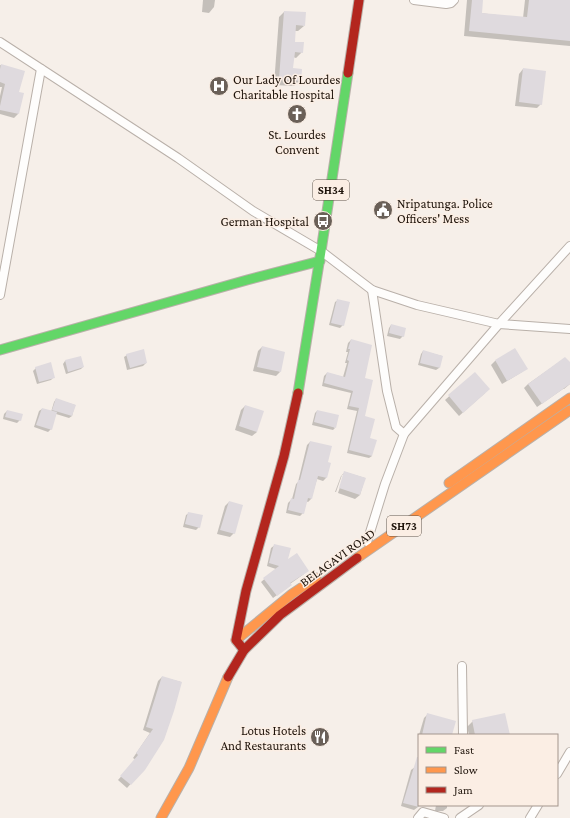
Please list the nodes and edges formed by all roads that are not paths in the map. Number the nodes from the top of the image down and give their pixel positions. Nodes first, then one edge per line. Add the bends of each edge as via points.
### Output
1 (359, 0) edge
2 (414, 0) edge
3 (454, 0) edge
4 (0, 42) edge
5 (41, 69) junction
6 (570, 246) edge
7 (321, 251) junction
8 (320, 261) junction
9 (372, 290) junction
10 (0, 294) edge
11 (499, 324) junction
12 (570, 329) edge
13 (0, 350) edge
14 (570, 398) edge
15 (570, 410) edge
16 (404, 434) junction
17 (367, 542) junction
18 (236, 640) junction
19 (244, 650) junction
20 (462, 666) dead end
21 (463, 734) edge
22 (570, 752) edge
23 (558, 772) edge
24 (477, 806) edge
25 (537, 806) edge
26 (161, 818) edge
27 (418, 818) edge
28 (444, 818) edge
29 (460, 818) edge
30 (530, 818) edge

1 - 7 main road, SH34
2 - 3 street via 446,4
4 - 5 street
5 - 7 street via 178,158 253,211
5 - 10 street
6 - 11 street
7 - 8 main road, SH34
7 - 9 street
8 - 13 main road
8 - 18 main road, SH34 via 293,417 246,591
9 - 11 street via 417,305
9 - 16 street via 387,391 396,427
11 - 12 street
11 - 16 street
14 - 17 main road
15 - 19 main road, BELAGAVI ROAD / SH73 via 286,610
16 - 17 street
17 - 18 main road via 292,594
18 - 19 main road
19 - 26 main road, SH73 via 230,673 189,768
20 - 21 street
22 - 23 street
24 - 29 street
25 - 30 street
27 - 28 street via 424,812

